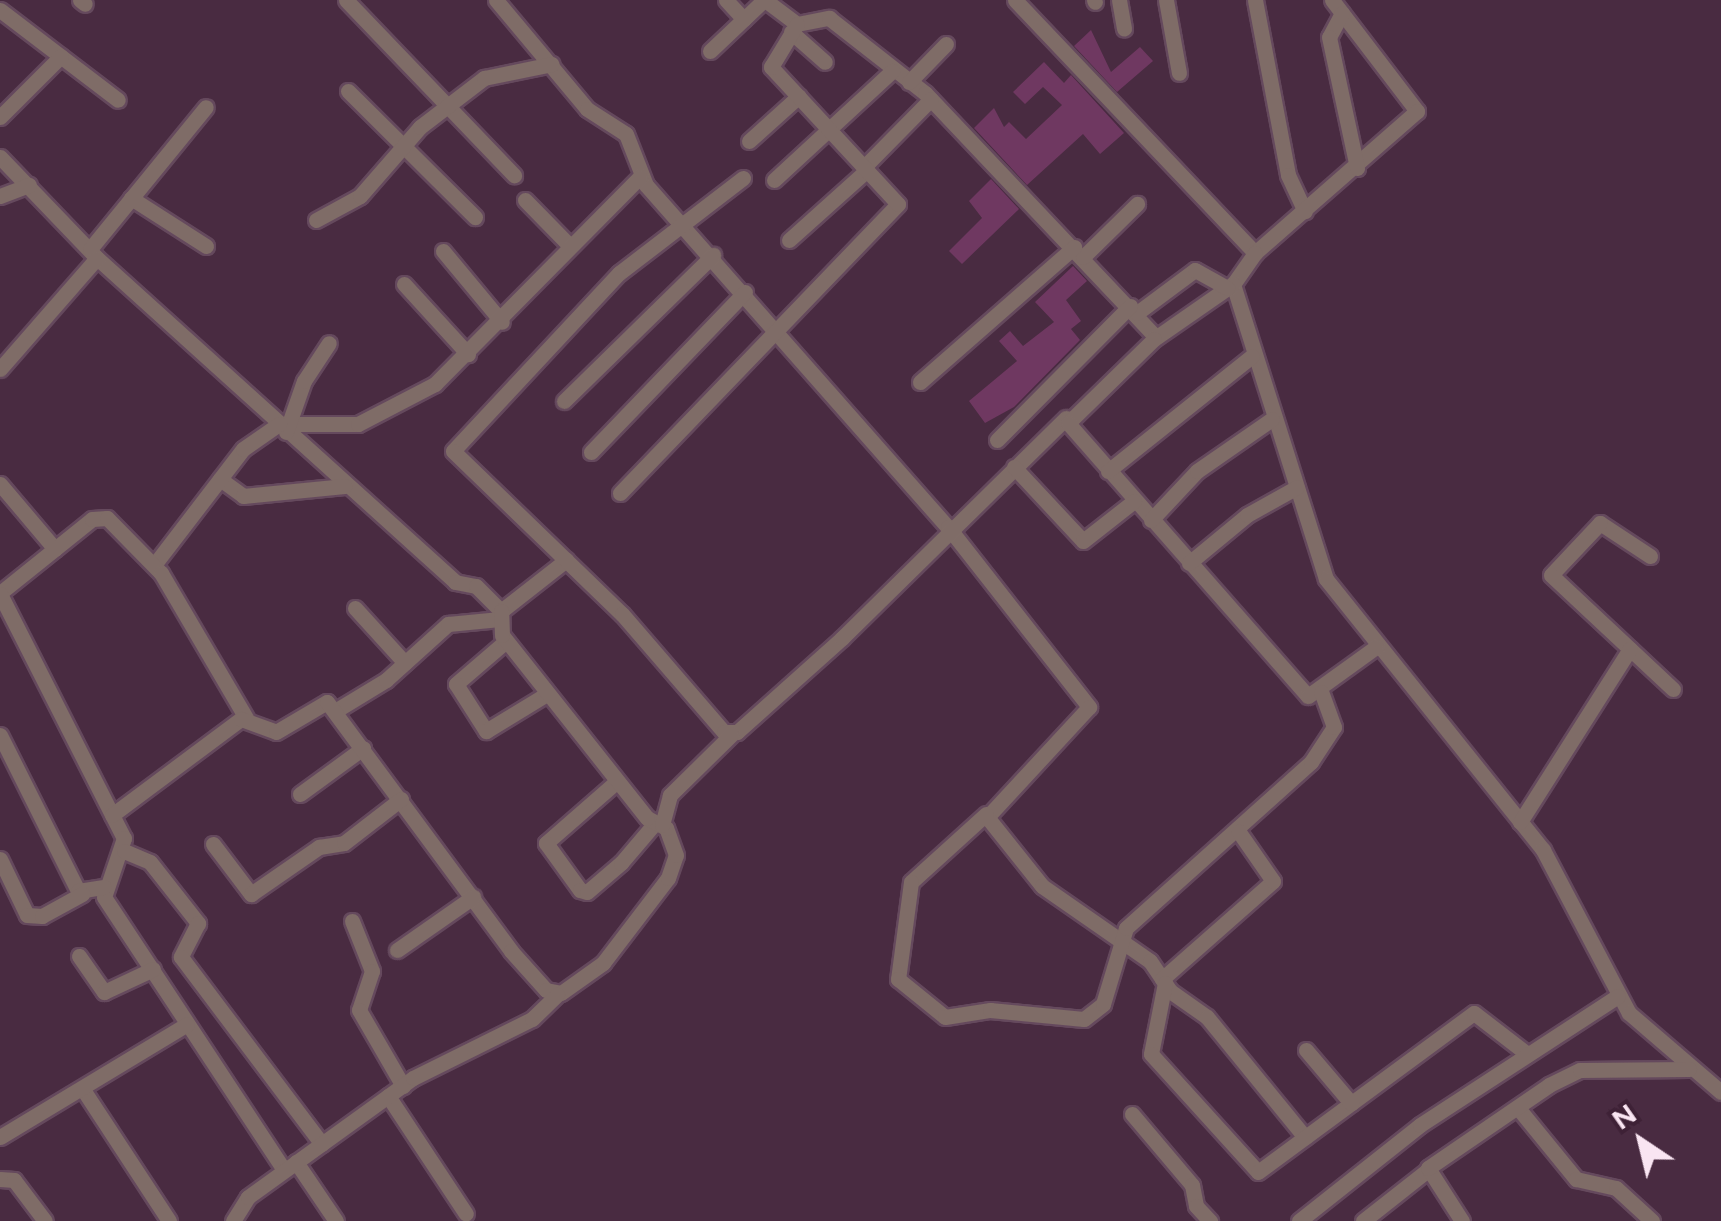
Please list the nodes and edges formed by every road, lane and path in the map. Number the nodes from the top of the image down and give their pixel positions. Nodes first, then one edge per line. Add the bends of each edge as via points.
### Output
1 (346, 0) edge
2 (496, 0) edge
3 (726, 0) edge
4 (764, 0) edge
5 (1015, 0) edge
6 (1120, 0) edge
7 (1166, 0) edge
8 (1255, 0) edge
9 (1337, 6) edge
10 (0, 10) edge
11 (744, 19) junction
12 (794, 28) junction
13 (1124, 29) dead end
14 (946, 44) dead end
15 (710, 51) dead end
16 (61, 56) junction
17 (825, 62) dead end
18 (552, 64) junction
19 (892, 71) junction
20 (1179, 72) dead end
21 (909, 82) junction
22 (348, 91) dead end
23 (799, 96) junction
24 (931, 98) junction
25 (118, 100) dead end
26 (448, 106) junction
27 (206, 107) dead end
28 (0, 117) edge
29 (828, 128) junction
30 (749, 141) dead end
31 (406, 144) junction
32 (0, 157) edge
33 (866, 168) junction
34 (1357, 168) junction
35 (514, 174) dead end
36 (640, 178) junction
37 (743, 178) dead end
38 (774, 180) dead end
39 (29, 185) junction
40 (0, 196) edge
41 (131, 198) junction
42 (525, 200) dead end
43 (1137, 204) dead end
44 (1305, 212) junction
45 (475, 217) dead end
46 (316, 220) dead end
47 (686, 224) junction
48 (789, 240) dead end
49 (206, 246) dead end
50 (570, 246) junction
51 (443, 251) dead end
52 (1078, 252) junction
53 (1255, 253) junction
54 (93, 254) junction
55 (713, 255) junction
56 (404, 284) dead end
57 (1230, 286) junction
58 (745, 292) junction
59 (1134, 309) junction
60 (502, 322) junction
61 (778, 328) junction
62 (1156, 336) junction
63 (328, 343) dead end
64 (468, 354) junction
65 (1252, 356) junction
66 (0, 369) edge
67 (920, 382) dead end
68 (564, 401) dead end
69 (1066, 418) junction
70 (1272, 420) junction
71 (285, 427) junction
72 (997, 440) dead end
73 (591, 452) dead end
74 (1014, 467) junction
75 (1108, 472) junction
76 (220, 479) junction
77 (0, 484) edge
78 (346, 486) junction
79 (1297, 487) junction
80 (620, 493) dead end
81 (1134, 501) junction
82 (1151, 520) junction
83 (948, 527) junction
84 (55, 550) junction
85 (1650, 556) dead end
86 (566, 560) junction
87 (1189, 564) junction
88 (154, 565) junction
89 (0, 594) edge
90 (355, 608) dead end
91 (501, 615) junction
92 (506, 640) junction
93 (1376, 647) junction
94 (1630, 649) junction
95 (405, 663) junction
96 (1673, 689) dead end
97 (1321, 692) junction
98 (545, 694) junction
99 (335, 711) junction
100 (246, 718) junction
101 (0, 734) edge
102 (730, 735) junction
103 (363, 748) junction
104 (616, 782) junction
105 (300, 794) dead end
106 (401, 800) junction
107 (986, 814) junction
108 (112, 815) junction
109 (1520, 822) junction
110 (659, 824) junction
111 (1239, 832) junction
112 (214, 844) dead end
113 (124, 851) junction
114 (0, 859) edge
115 (104, 888) junction
116 (82, 894) junction
117 (472, 897) junction
118 (352, 921) dead end
119 (1120, 939) junction
120 (397, 950) dead end
121 (79, 956) dead end
122 (153, 968) junction
123 (1164, 981) junction
124 (557, 995) junction
125 (1618, 996) junction
126 (187, 1024) junction
127 (1306, 1050) dead end
128 (1526, 1053) junction
129 (1689, 1069) junction
130 (403, 1086) junction
131 (84, 1090) junction
132 (1721, 1092) edge
133 (388, 1096) junction
134 (1351, 1103) junction
135 (1518, 1108) junction
136 (1132, 1114) dead end
137 (2, 1132) edge
138 (1305, 1138) junction
139 (322, 1144) junction
140 (290, 1166) junction
141 (1425, 1172) junction
142 (0, 1179) edge
143 (466, 1214) dead end
144 (45, 1221) edge
145 (168, 1221) edge
146 (233, 1221) edge
147 (336, 1221) edge
148 (1210, 1221) edge
149 (1298, 1221) edge
150 (1363, 1221) edge
151 (1462, 1221) edge
152 (1652, 1221) edge

1 - 26 street
2 - 18 street
3 - 11 street
4 - 11 street
4 - 12 street
5 - 53 street
6 - 13 street
7 - 20 street
8 - 44 street via 1288,175
9 - 34 street via 1329,38
9 - 34 street via 1417,111
10 - 16 street
11 - 15 street
12 - 17 street
12 - 19 street via 830,18
12 - 23 street via 770,63
14 - 21 street
16 - 25 street
16 - 28 street
18 - 26 street via 490,74
18 - 36 street via 587,110 626,134
19 - 21 street
19 - 29 street
21 - 24 street
22 - 31 street
23 - 29 street
23 - 30 street
24 - 33 street
24 - 52 street
26 - 31 street
26 - 35 street
27 - 41 street
29 - 33 street
29 - 38 street
31 - 45 street
31 - 46 street via 360,196
32 - 39 street
33 - 48 street
33 - 61 street via 898,206
34 - 44 street
36 - 47 street
36 - 50 street
37 - 47 street
39 - 40 street
39 - 54 street
41 - 49 street
41 - 54 street
42 - 50 street
43 - 52 street
44 - 53 street
47 - 55 street
47 - 86 street via 619,273 454,448
50 - 60 street
51 - 60 street
52 - 59 street
52 - 67 street
53 - 57 street
54 - 66 street
54 - 71 street
55 - 58 street
55 - 68 street
56 - 64 street
57 - 59 street via 1195,270
57 - 62 street
57 - 65 street
58 - 61 street
58 - 73 street
59 - 62 street
59 - 72 street
60 - 64 street
61 - 80 street
61 - 83 street
62 - 69 street
63 - 71 street
64 - 71 street via 423,392 363,422
65 - 70 street
65 - 75 street
69 - 74 street
69 - 75 street
70 - 79 street
70 - 82 street via 1197,470
71 - 76 street via 245,446
71 - 78 street
74 - 81 street via 1080,540
74 - 83 street
75 - 81 street
76 - 78 street via 243,496
76 - 88 street
77 - 84 street
78 - 91 street via 454,582 476,586
79 - 87 street via 1247,515
79 - 93 street via 1326,580
81 - 82 street
82 - 87 street
83 - 102 street via 842,638
83 - 107 street via 1088,707
84 - 88 street via 102,516
84 - 89 street
85 - 94 street via 1600,523 1551,575
86 - 91 street
86 - 102 street
87 - 97 street via 1308,696
88 - 100 street
89 - 108 street
90 - 95 street
91 - 92 street
91 - 95 street via 452,622
92 - 98 street
92 - 98 street via 456,684 486,731
93 - 97 street
93 - 109 street via 1464,745
94 - 96 street
94 - 109 street
95 - 99 street
97 - 111 street via 1332,732 1297,780
98 - 104 street
99 - 100 street via 323,701 276,732
99 - 103 street
100 - 108 street
101 - 116 street
102 - 110 street via 670,795
103 - 105 street
103 - 106 street
104 - 110 street
104 - 110 street via 546,843 580,890 615,868
106 - 112 street via 344,843 320,847 251,894
106 - 117 street
107 - 119 street via 1042,886
107 - 119 street via 912,882 898,979 927,1009 952,1018 990,1010 1084,1019 1103,1004
108 - 113 street
109 - 125 street via 1542,850
110 - 124 street via 674,842 673,870 603,962
111 - 119 street
111 - 123 street via 1274,881
113 - 115 street
113 - 139 street via 150,862 198,923 181,957
114 - 116 street via 27,915 42,916
115 - 116 street
115 - 122 street
117 - 120 street
117 - 124 street via 511,951
118 - 130 street via 372,971 360,1010
119 - 123 street
121 - 122 street via 104,992
122 - 126 street
123 - 138 street via 1207,1016
123 - 138 street via 1148,1045 1153,1057 1258,1172
124 - 130 street via 532,1018
125 - 128 street
125 - 129 street
126 - 131 street
126 - 140 street
127 - 134 street
128 - 134 street via 1478,1012
128 - 149 street
129 - 132 street
129 - 135 street via 1580,1070
130 - 133 street
131 - 137 street
131 - 145 street
133 - 139 street
133 - 143 street
134 - 138 street
135 - 141 street
135 - 152 street via 1576,1179 1616,1188
136 - 148 street via 1192,1185 1196,1206
139 - 140 street
140 - 146 street via 244,1200
140 - 147 street
141 - 150 street
141 - 151 street
142 - 144 street via 14,1180

